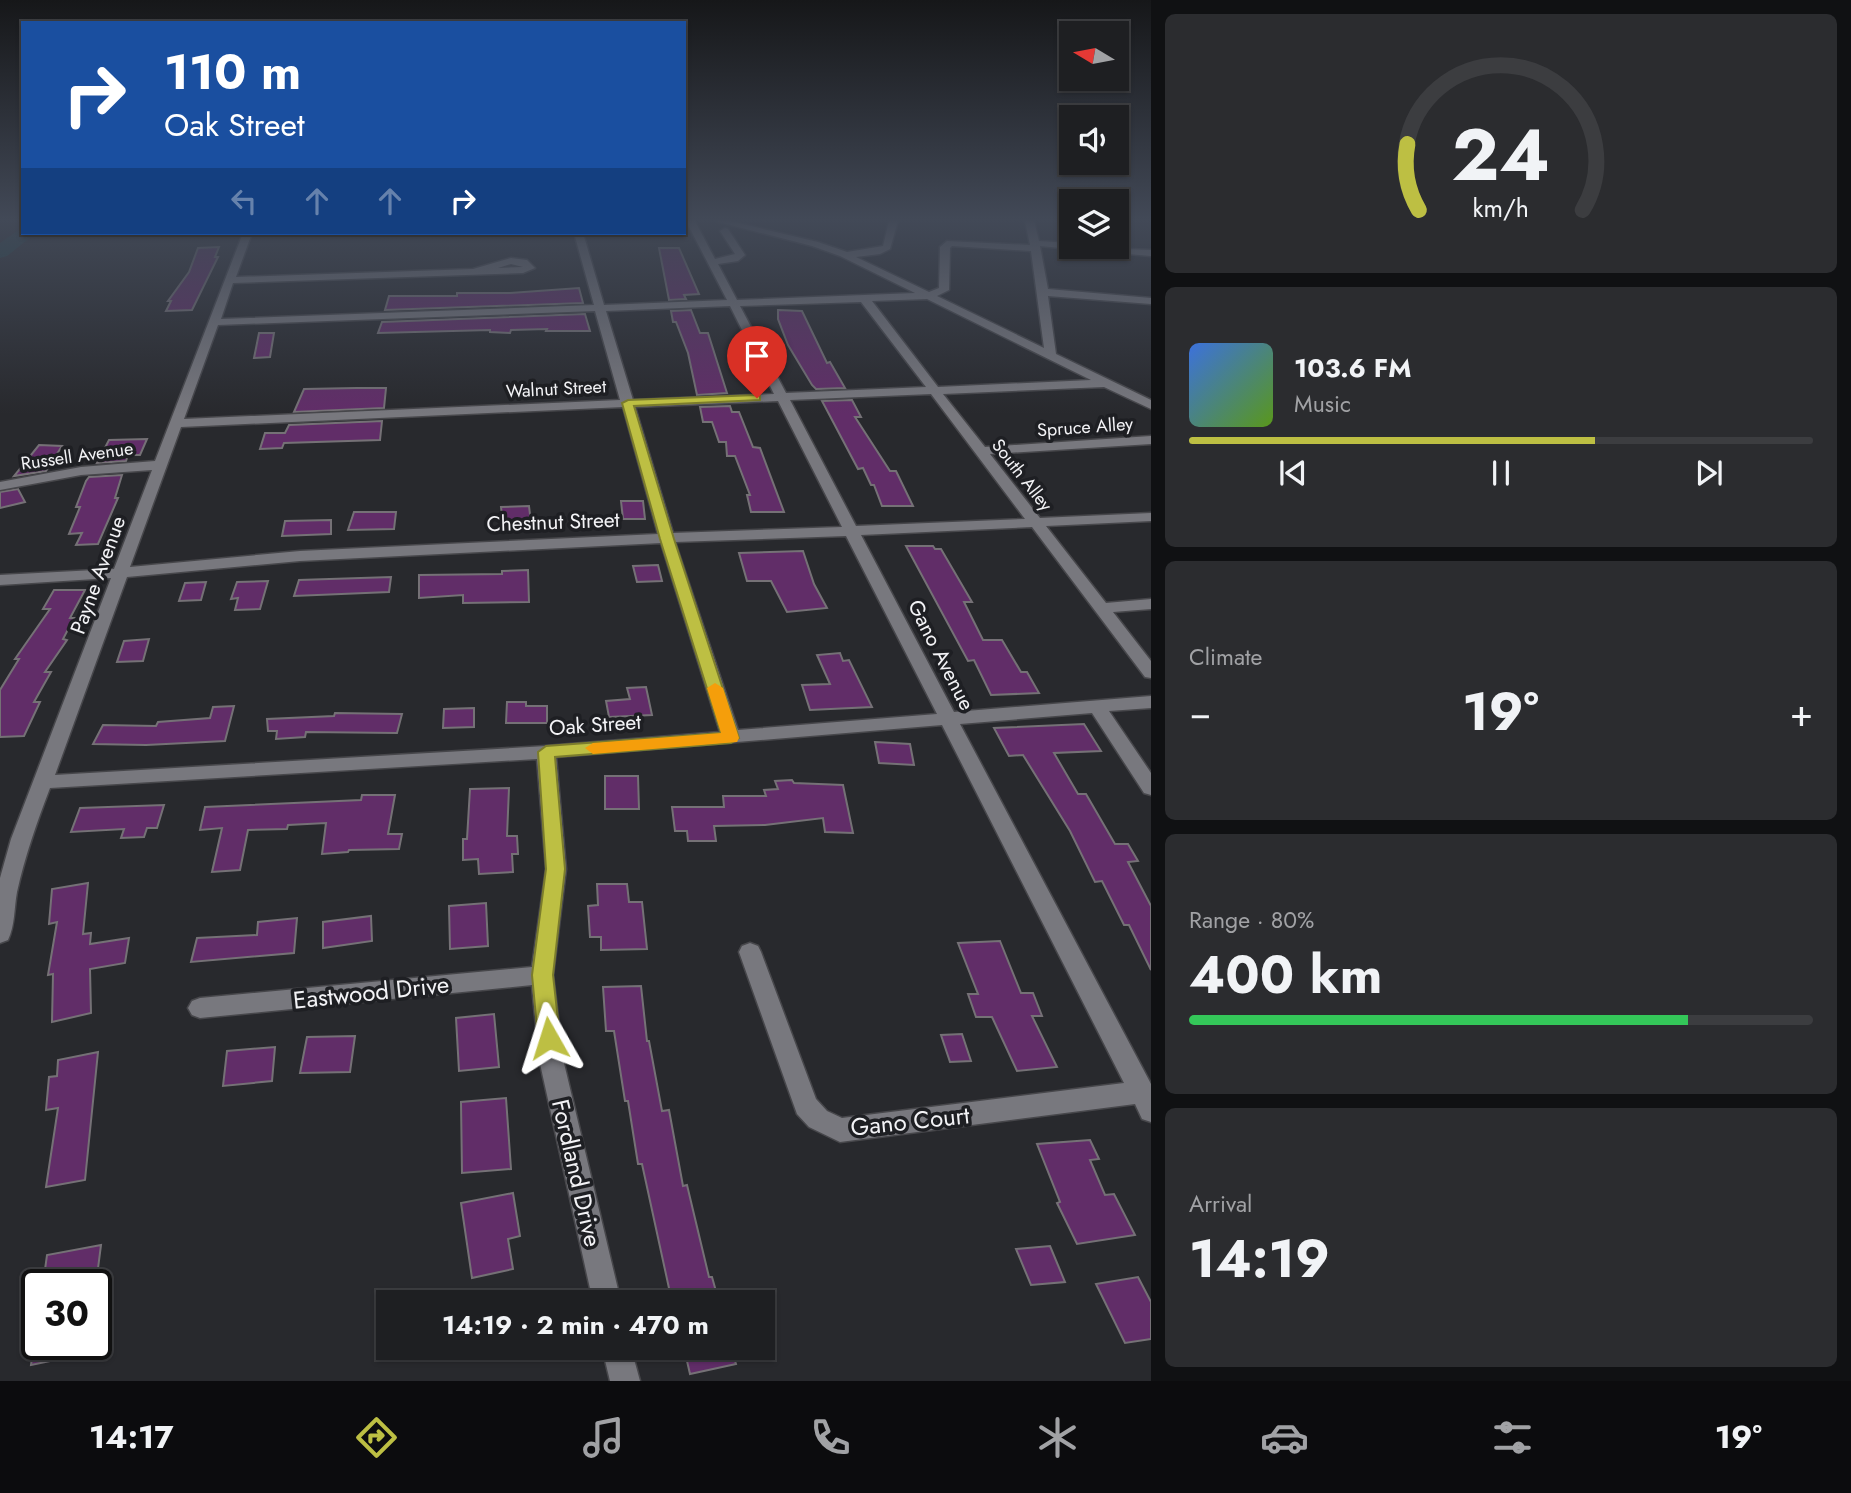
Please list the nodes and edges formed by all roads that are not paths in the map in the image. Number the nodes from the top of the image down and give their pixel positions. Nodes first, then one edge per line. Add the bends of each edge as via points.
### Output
1 (227, 285) edge
2 (594, 285) edge
3 (725, 285) edge
4 (907, 285) edge
5 (944, 285) edge
6 (1042, 285) edge
7 (1043, 292) junction
8 (928, 296) junction
9 (864, 299) junction
10 (1151, 301) edge
11 (733, 302) junction
12 (600, 307) junction
13 (214, 321) junction
14 (1050, 355) junction
15 (1106, 383) junction
16 (933, 390) junction
17 (782, 397) junction
18 (628, 403) junction
19 (1151, 405) edge
20 (176, 423) junction
21 (1151, 440) edge
22 (979, 451) junction
23 (160, 465) junction
24 (0, 486) edge
25 (1151, 517) edge
26 (1035, 523) junction
27 (852, 531) junction
28 (667, 539) junction
29 (122, 571) junction
30 (0, 580) edge
31 (1151, 604) edge
32 (1100, 608) junction
33 (1151, 673) edge
34 (1151, 702) edge
35 (1097, 707) junction
36 (949, 719) junction
37 (731, 738) junction
38 (546, 752) junction
39 (41, 782) junction
40 (1151, 788) edge
41 (0, 934) edge
42 (750, 952) dead end
43 (542, 975) junction
44 (200, 1008) dead end
45 (1146, 1102) edge
46 (604, 1290) edge
47 (620, 1360) edge
48 (625, 1381) edge

1 - 13 street, Payne Avenue
2 - 12 street
3 - 11 street, Gano Avenue
4 - 8 street
5 - 8 street via 944,290
6 - 7 street
7 - 10 street
7 - 14 street
8 - 9 street
8 - 14 street
9 - 11 street
9 - 16 street, South Alley
11 - 12 street
11 - 17 street, Gano Avenue
12 - 13 street
12 - 18 street
13 - 20 street, Payne Avenue
14 - 15 street
15 - 16 street, Walnut Street
15 - 19 street
16 - 17 street, Walnut Street
16 - 22 street, South Alley
17 - 18 street, Walnut Street
17 - 27 street, Gano Avenue
18 - 20 street, Walnut Street
18 - 28 street
20 - 23 street, Payne Avenue
21 - 22 street, Spruce Alley
22 - 26 street, South Alley
23 - 24 street, Russell Avenue via 81,471
23 - 29 street, Payne Avenue
25 - 26 street, Chestnut Street
26 - 27 street, Chestnut Street
26 - 32 street, South Alley
27 - 28 street, Chestnut Street
27 - 36 street, Gano Avenue
28 - 29 street, Chestnut Street via 300,556
28 - 37 street
29 - 30 street, Chestnut Street
29 - 39 street, Payne Avenue
31 - 32 street
32 - 33 street, South Alley
34 - 35 street, Oak Street
35 - 36 street, Oak Street
35 - 40 street
36 - 37 street, Oak Street
36 - 45 street, Gano Avenue
37 - 38 street, Oak Street
38 - 39 street, Oak Street
38 - 43 street, Fordland Drive via 556,869
39 - 41 street, Payne Avenue via 20,839
42 - 45 street, Gano Court via 806,1106 818,1119 840,1130
43 - 44 street, Eastwood Drive
43 - 46 street, Fordland Drive via 551,1059
47 - 48 street

